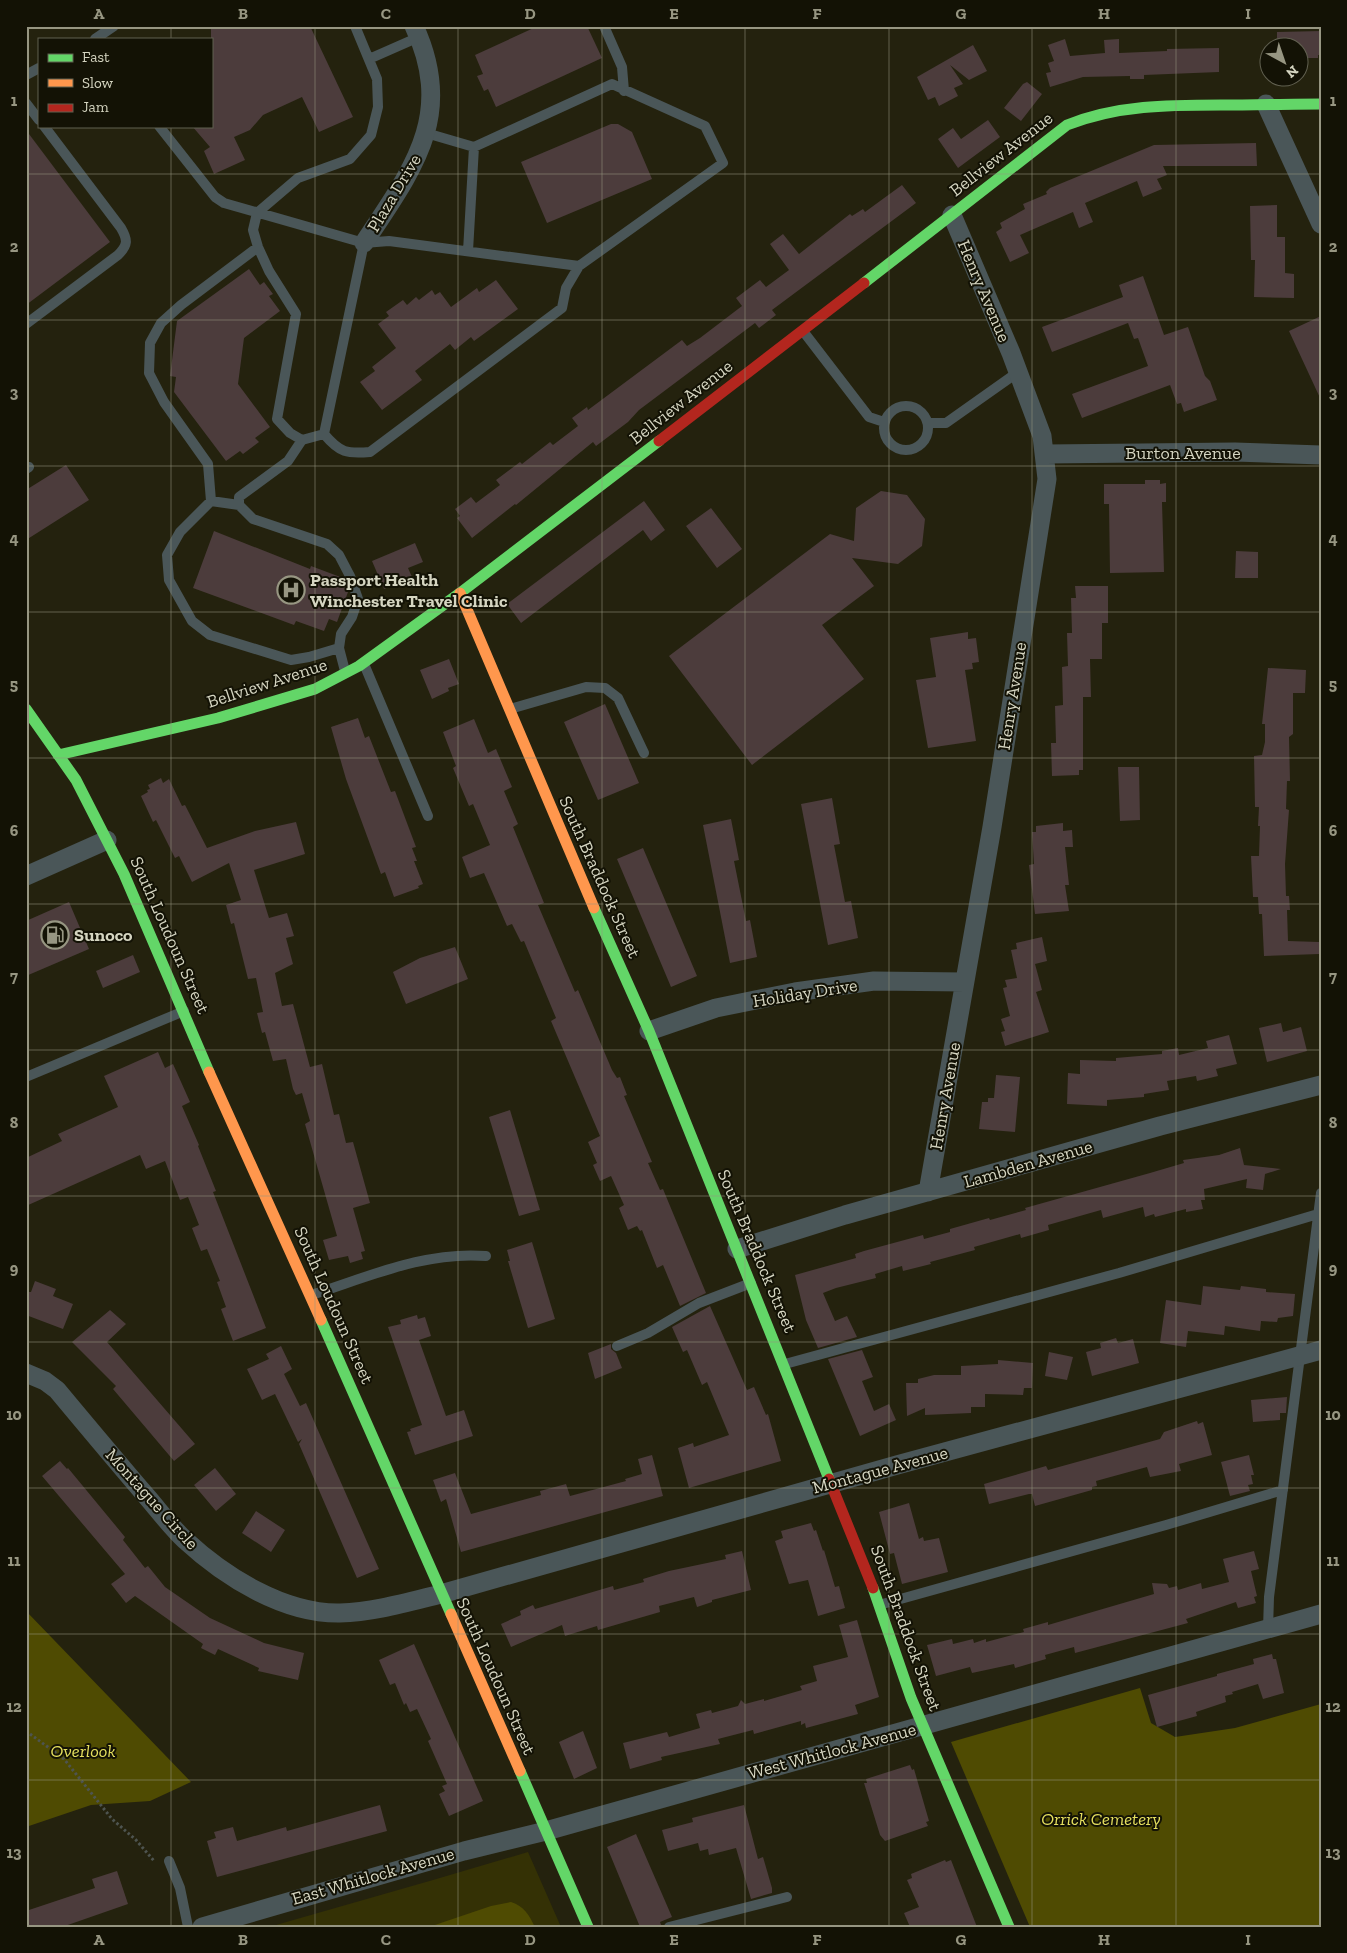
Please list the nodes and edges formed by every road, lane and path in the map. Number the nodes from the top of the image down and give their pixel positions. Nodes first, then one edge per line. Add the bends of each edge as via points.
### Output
1 (114, 26) edge
2 (355, 26) edge
3 (604, 26) edge
4 (417, 32) edge
5 (96, 38) edge
6 (369, 60) junction
7 (38, 69) edge
8 (26, 75) edge
9 (624, 91) junction
10 (26, 103) edge
11 (1266, 104) junction
12 (1321, 104) edge
13 (38, 119) edge
14 (45, 128) edge
15 (162, 128) edge
16 (426, 133) junction
17 (474, 148) junction
18 (257, 213) junction
19 (952, 215) junction
20 (1321, 224) edge
21 (364, 243) junction
22 (258, 247) junction
23 (468, 252) junction
24 (579, 266) junction
25 (26, 324) edge
26 (802, 330) junction
27 (1018, 372) junction
28 (884, 422) junction
29 (928, 423) junction
30 (324, 434) junction
31 (302, 440) junction
32 (1046, 454) junction
33 (1321, 454) edge
34 (211, 501) junction
35 (239, 505) junction
36 (460, 593) junction
37 (339, 648) junction
38 (364, 663) junction
39 (346, 674) junction
40 (26, 709) edge
41 (509, 710) junction
42 (644, 753) dead end
43 (58, 755) junction
44 (428, 816) dead end
45 (107, 840) junction
46 (26, 876) edge
47 (965, 982) junction
48 (184, 1011) junction
49 (649, 1031) junction
50 (26, 1077) edge
51 (1321, 1085) edge
52 (928, 1192) junction
53 (1321, 1193) edge
54 (1318, 1214) junction
55 (737, 1249) junction
56 (486, 1256) dead end
57 (752, 1283) junction
58 (310, 1296) junction
59 (617, 1346) dead end
60 (1321, 1350) edge
61 (1299, 1356) junction
62 (785, 1364) junction
63 (26, 1373) edge
64 (832, 1484) junction
65 (1283, 1490) junction
66 (441, 1594) junction
67 (878, 1604) junction
68 (1321, 1614) edge
69 (1268, 1629) junction
70 (923, 1726) junction
71 (26, 1731) edge
72 (546, 1830) junction
73 (169, 1861) dead end
74 (157, 1865) dead end
75 (787, 1896) dead end
76 (188, 1927) edge
77 (202, 1927) edge
78 (588, 1927) edge
79 (669, 1927) edge
80 (1010, 1927) edge

1 - 5 lane
2 - 6 lane
3 - 9 lane via 622,67
4 - 6 lane
4 - 16 street, Plaza Drive via 427,64 431,94
6 - 18 lane via 377,78 378,107 371,135 350,158 298,178
7 - 8 lane
9 - 17 lane via 612,84
9 - 24 lane via 705,126 723,164
10 - 13 lane
11 - 12 street, Bellview Avenue
11 - 19 street, Bellview Avenue via 1160,106 1087,115 1067,125
11 - 20 street
14 - 25 lane via 127,240 118,256
15 - 18 lane via 215,197 234,207
16 - 17 lane
16 - 21 street, Plaza Drive via 408,177
17 - 23 lane
18 - 21 lane
18 - 22 lane via 253,230
19 - 26 street, Bellview Avenue
19 - 27 street, Henry Avenue
21 - 23 lane via 389,241
21 - 30 lane
22 - 31 lane via 296,314 277,419
22 - 34 lane via 181,305 161,323 150,343 149,373 164,402 208,464
23 - 24 lane
24 - 30 lane via 566,288 562,308 370,452 349,454 331,443
26 - 28 lane via 869,417
26 - 36 street, Bellview Avenue
27 - 29 lane via 946,423
27 - 32 street, Henry Avenue
28 - 29 lane via 890,412 900,406 912,406 922,412
28 - 29 lane via 884,434 890,444 900,450 911,450 922,444 928,434
30 - 31 lane
31 - 35 lane via 288,461 239,497
32 - 33 street, Burton Avenue
32 - 47 street, Henry Avenue via 1045,496
34 - 35 lane
34 - 37 lane via 180,532 167,555 169,580 192,621 210,634 291,660
35 - 37 lane via 253,519 327,544 339,555 358,599 341,634
36 - 38 street, Bellview Avenue
36 - 41 street, South Braddock Street
37 - 39 lane
38 - 39 street, Bellview Avenue
38 - 44 lane
39 - 43 street, Bellview Avenue via 315,689 256,708
40 - 43 street, South Loudoun Street
41 - 42 lane via 586,687 606,688 618,698
41 - 49 street, South Braddock Street
43 - 45 street, South Loudoun Street via 76,780
45 - 46 street
45 - 48 street, South Loudoun Street
47 - 49 street, Holiday Drive via 874,981 795,992 716,1008
47 - 52 street, Henry Avenue
48 - 50 lane
48 - 58 street, South Loudoun Street
49 - 55 street, South Braddock Street
51 - 52 street, Lambden Avenue via 1160,1126
52 - 55 street, Lambden Avenue
53 - 54 lane
54 - 61 lane
54 - 62 lane via 1118,1273
55 - 57 street, South Braddock Street
56 - 58 lane via 447,1255 420,1260
57 - 59 lane via 699,1303 648,1333
57 - 62 street, South Braddock Street
58 - 66 street, South Loudoun Street
60 - 61 street, Montague Avenue
61 - 64 street, Montague Avenue
61 - 65 lane
62 - 64 street, South Braddock Street
63 - 66 street, Montague Circle via 57,1390 184,1540 248,1586 286,1603 338,1613 365,1611
64 - 66 street, Montague Avenue
64 - 67 street, South Braddock Street
65 - 67 lane
65 - 69 lane
66 - 72 street, South Loudoun Street
67 - 70 street, South Braddock Street
68 - 69 street, West Whitlock Avenue
69 - 70 street, West Whitlock Avenue
70 - 72 street, West Whitlock Avenue
70 - 80 street, South Braddock Street
71 - 74 path via 64,1759 100,1806
72 - 77 street, East Whitlock Avenue via 455,1853
72 - 78 street, South Loudoun Street
73 - 76 lane via 180,1888
75 - 79 lane

